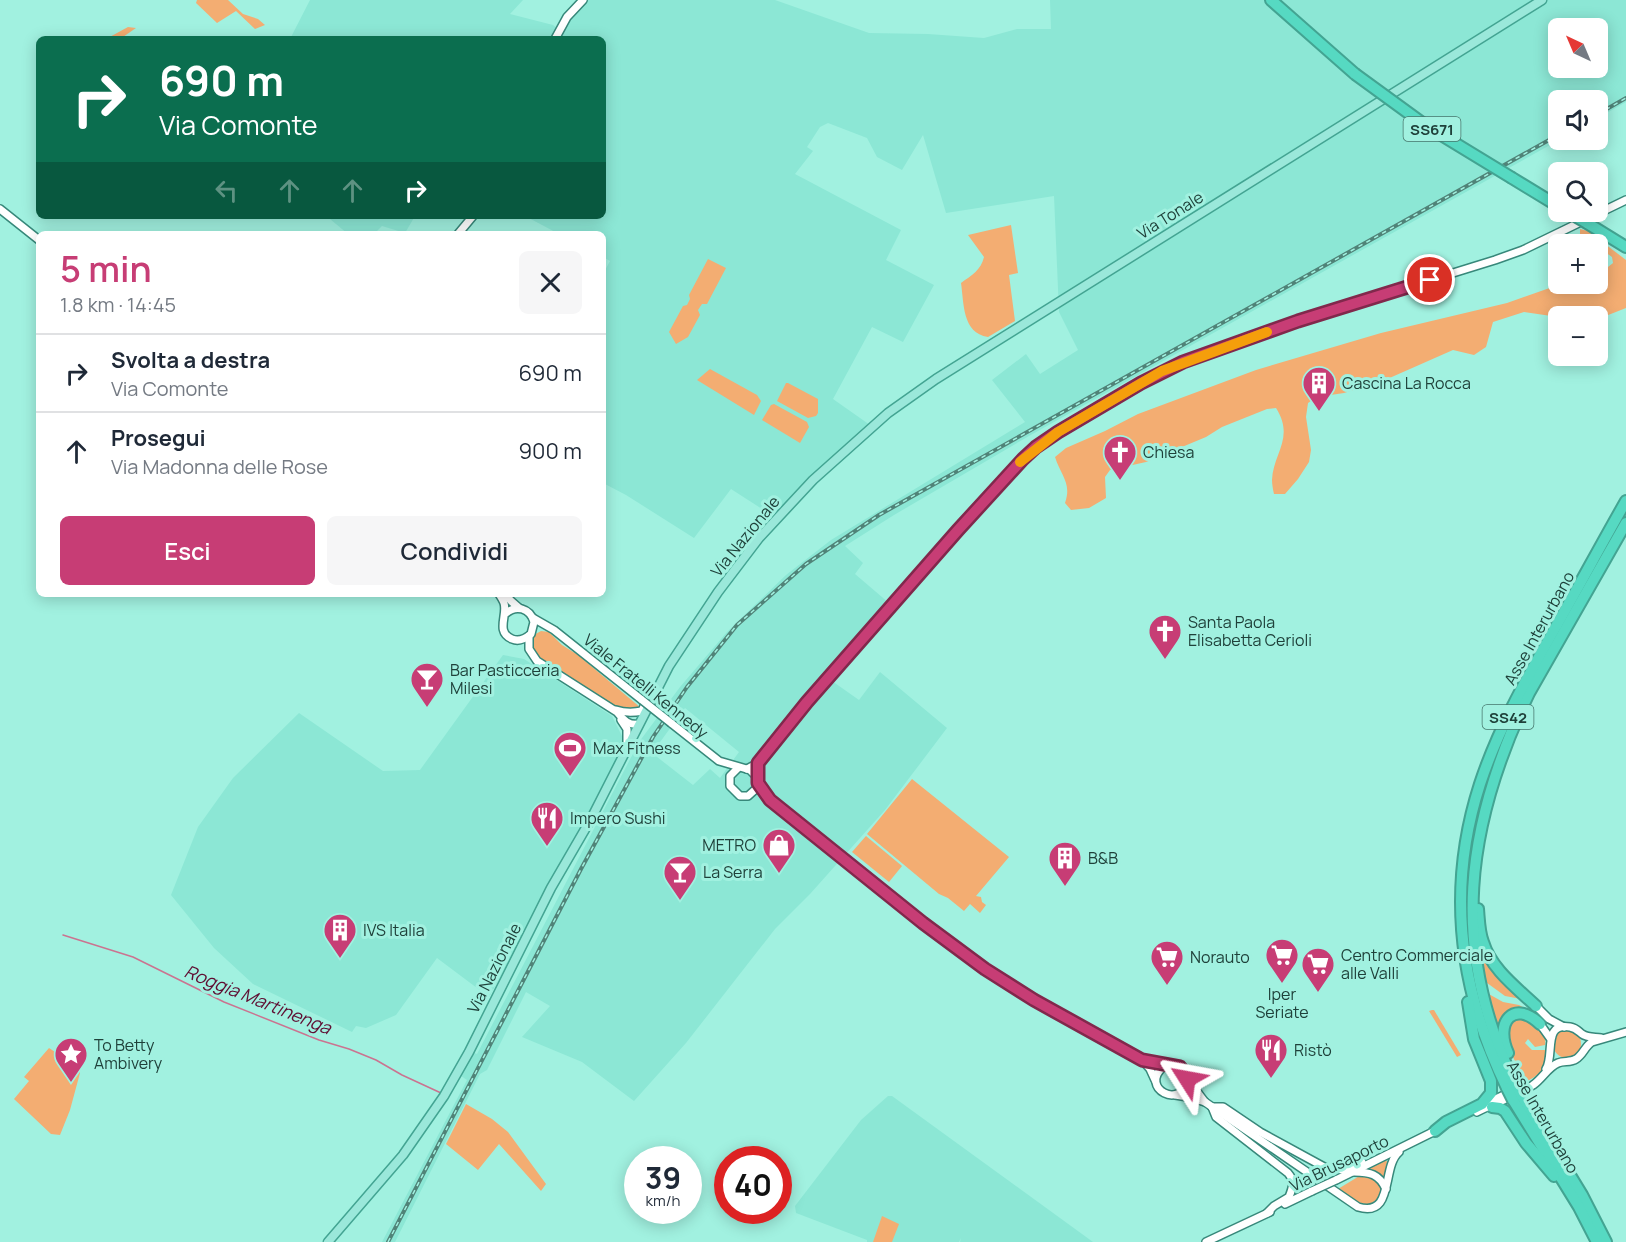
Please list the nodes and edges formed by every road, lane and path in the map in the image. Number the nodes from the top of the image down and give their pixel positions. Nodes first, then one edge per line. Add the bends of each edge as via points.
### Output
1 (584, 0) edge
2 (1271, 0) edge
3 (1542, 0) edge
4 (557, 36) edge
5 (1513, 179) junction
6 (1548, 194) edge
7 (1548, 200) edge
8 (1626, 200) edge
9 (0, 209) edge
10 (470, 219) edge
11 (1590, 223) junction
12 (460, 231) edge
13 (36, 238) edge
14 (1626, 239) edge
15 (1626, 247) edge
16 (1626, 253) edge
17 (824, 470) joint
18 (1626, 501) edge
19 (1626, 523) edge
20 (1626, 530) edge
21 (1589, 588) junction
22 (501, 597) edge
23 (509, 597) edge
24 (519, 608) junction
25 (505, 614) junction
26 (533, 618) junction
27 (557, 632) junction
28 (531, 634) junction
29 (515, 640) junction
30 (537, 661) junction
31 (658, 688) junction
32 (614, 710) junction
33 (642, 711) joint
34 (639, 724) junction
35 (627, 747) junction
36 (719, 761) junction
37 (758, 763) junction
38 (738, 768) junction
39 (747, 769) junction
40 (758, 780) junction
41 (729, 781) junction
42 (748, 796) junction
43 (770, 800) junction
44 (1476, 855) junction
45 (1464, 971) junction
46 (1536, 1006) joint
47 (1540, 1024) joint
48 (1563, 1027) junction
49 (1626, 1032) edge
50 (1583, 1035) junction
51 (1550, 1038) junction
52 (1603, 1038) junction
53 (1584, 1050) junction
54 (1551, 1052) junction
55 (1142, 1060) junction
56 (1563, 1061) junction
57 (1167, 1065) junction
58 (1187, 1079) junction
59 (1156, 1082) junction
60 (1518, 1090) junction
61 (1174, 1095) junction
62 (1205, 1102) junction
63 (1212, 1107) junction
64 (1488, 1107) junction
65 (1435, 1131) junction
66 (1407, 1145) junction
67 (1391, 1153) junction
68 (1352, 1172) junction
69 (1386, 1188) junction
70 (1579, 1207) junction
71 (1267, 1213) junction
72 (328, 1242) edge
73 (1206, 1242) edge
74 (1597, 1242) edge
75 (1606, 1242) edge

1 - 4 street via 567,17
2 - 5 highway, SS671, bridge via 1355,74 1425,125
3 - 17 main road, Via Tonale via 936,379 888,413
5 - 6 highway, SS671
5 - 7 highway, SS671
8 - 37 street via 1495,261 1298,321 1162,371 1058,432 1023,459 958,530
9 - 13 street
10 - 12 street
11 - 14 highway
11 - 15 highway
11 - 16 highway via 1600,236
17 - 31 main road, Via Nazionale via 759,538 685,641
18 - 45 highway, Asse Interurbano / SS42 via 1523,687 1480,784 1464,861
19 - 21 highway, SS42
20 - 21 highway
21 - 44 highway, Asse Interurbano / SS42 via 1529,693 1511,733 1491,786
22 - 25 street
23 - 24 street, Viale Fratelli Kennedy
24 - 25 street
24 - 26 street, Viale Fratelli Kennedy
25 - 29 street via 503,630
26 - 27 street, Viale Fratelli Kennedy
26 - 28 street
27 - 28 street via 542,629
27 - 36 street, Viale Fratelli Kennedy, bridge
28 - 29 street
28 - 30 street via 529,649
29 - 30 street, Viale Fratelli Kennedy
30 - 32 street, Viale Fratelli Kennedy
31 - 33 street, Via Nazionale
31 - 34 main road, Via Nazionale
32 - 33 street, Viale Fratelli Kennedy
32 - 34 street, Viale Fratelli Kennedy
32 - 35 street, Viale Fratelli Kennedy via 627,729
34 - 35 main road, Via Nazionale
35 - 72 main road, Via Nazionale via 444,1096 403,1155
36 - 38 street, Viale Fratelli Kennedy
36 - 41 street, Viale Fratelli Kennedy
37 - 39 street
37 - 40 street
38 - 39 street
38 - 41 street
39 - 40 street
40 - 42 street via 756,790
40 - 43 street
41 - 42 street via 734,792
42 - 43 street
43 - 55 street via 968,958
44 - 46 highway via 1477,905 1485,949 1497,967
44 - 60 highway, Asse Interurbano / SS42 via 1472,928 1476,965 1496,1042
45 - 60 highway, Asse Interurbano / SS42 via 1485,1038
45 - 65 highway via 1474,1039 1492,1089 1482,1104
46 - 48 street, Via Brusaporto
47 - 51 street
47 - 60 highway via 1531,1016 1517,1014 1508,1019 1502,1030
48 - 50 street, Via Brusaporto via 1573,1027
48 - 51 street
49 - 52 street, Via Brusaporto
50 - 52 street, Via Brusaporto
50 - 53 street
51 - 54 street
52 - 53 street, Via Brusaporto
53 - 56 street, Via Brusaporto via 1579,1058
54 - 56 street
54 - 64 street, Via Brusaporto via 1548,1068 1532,1082 1490,1102
55 - 57 street
55 - 59 street
56 - 64 street, Via Brusaporto via 1533,1085
57 - 58 street via 1180,1067
57 - 59 street via 1157,1073
58 - 61 street via 1184,1089
58 - 62 street
59 - 61 street via 1164,1094
60 - 70 highway, Asse Interurbano / SS42
60 - 75 highway, Asse Interurbano / SS42
61 - 62 street
62 - 63 street
63 - 67 street via 1222,1107 1326,1168 1343,1170
63 - 69 street via 1358,1207 1377,1206
63 - 71 street via 1216,1117 1292,1177 1289,1197
64 - 65 street, Via Brusaporto
64 - 70 highway via 1505,1111
65 - 66 street, Via Brusaporto
66 - 67 street, Via Brusaporto
66 - 69 street via 1392,1159
67 - 68 street, Via Brusaporto
68 - 69 street via 1376,1174
68 - 71 street, Via Brusaporto, bridge
70 - 74 highway, Asse Interurbano / SS42
71 - 73 street, Via Brusaporto

